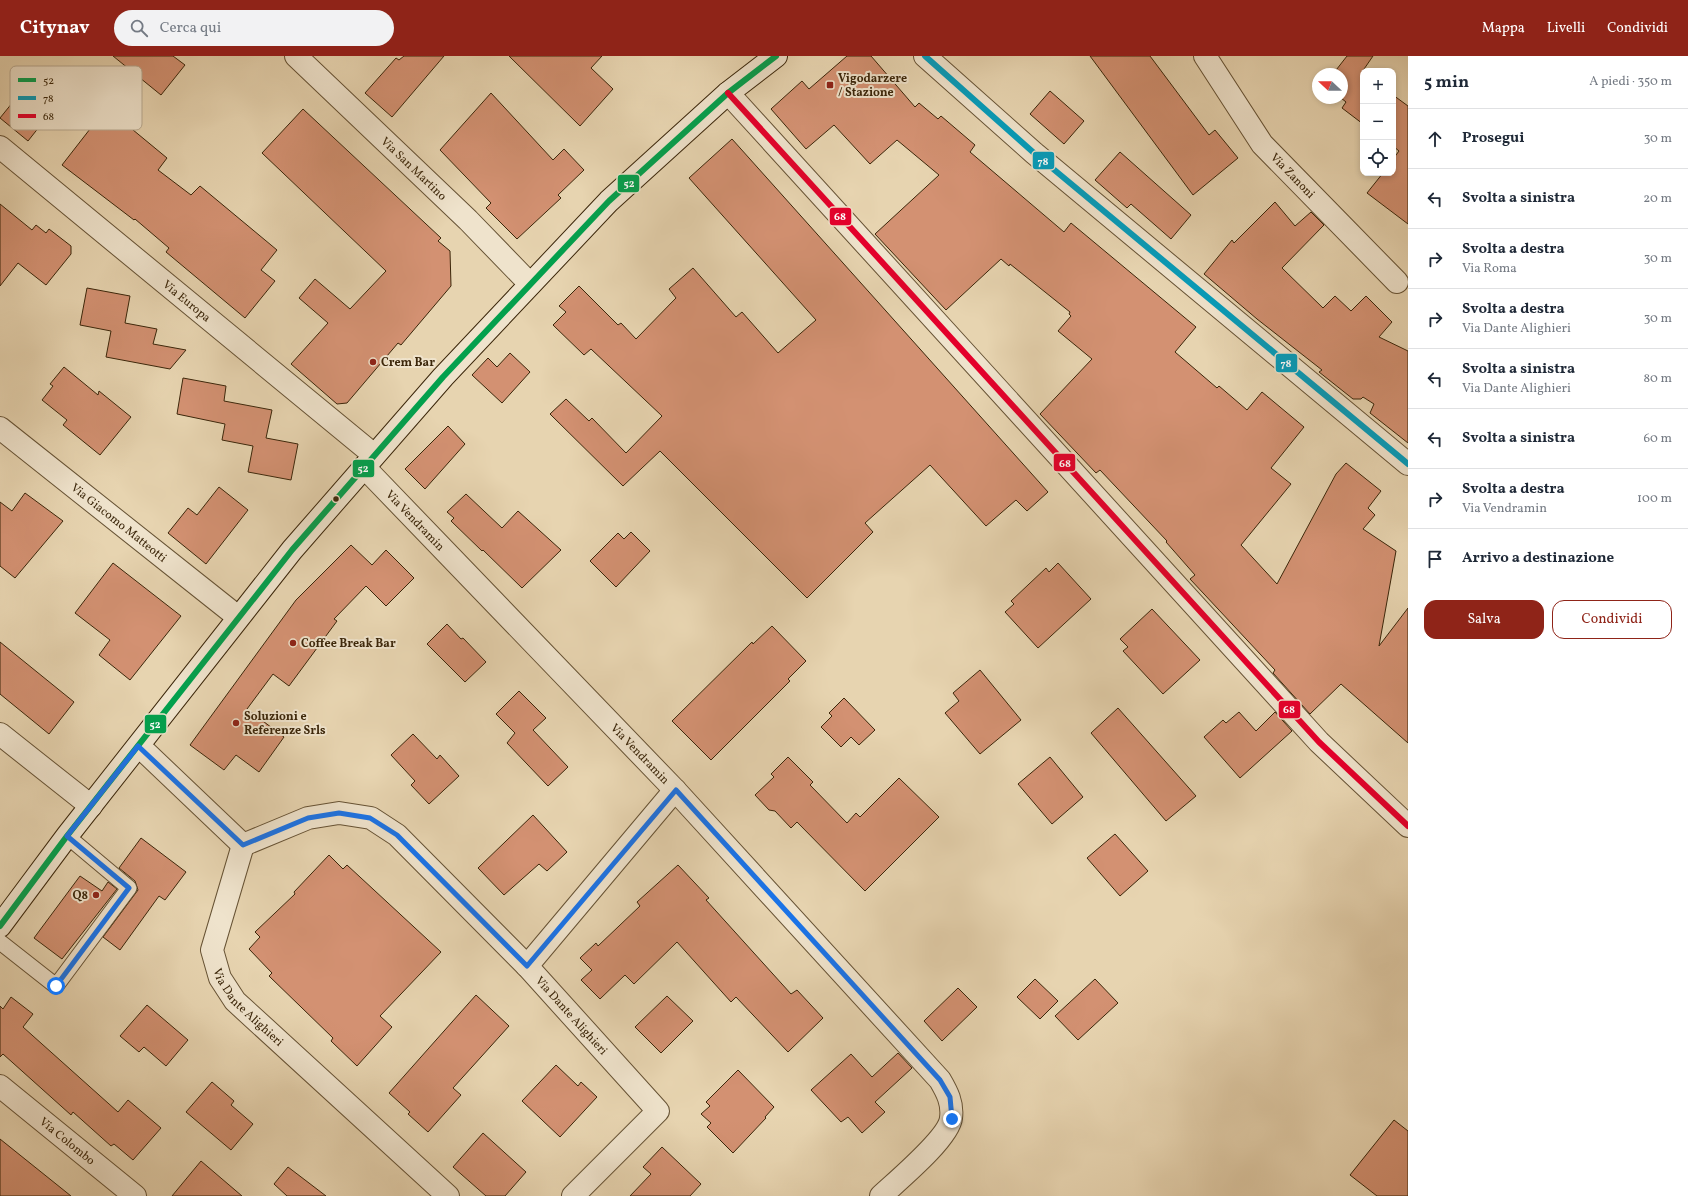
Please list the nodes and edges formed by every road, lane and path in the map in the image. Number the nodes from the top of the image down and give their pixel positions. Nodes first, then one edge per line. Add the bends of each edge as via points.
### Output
1 (296, 56) edge
2 (776, 56) edge
3 (924, 56) edge
4 (1205, 56) edge
5 (728, 93) junction
6 (0, 147) edge
7 (1397, 282) dead end
8 (530, 284) junction
9 (0, 428) edge
10 (369, 461) junction
11 (1408, 464) edge
12 (238, 617) junction
13 (0, 734) edge
14 (138, 746) junction
15 (676, 790) junction
16 (91, 806) junction
17 (1408, 826) edge
18 (67, 836) junction
19 (243, 845) junction
20 (0, 926) edge
21 (0, 942) edge
22 (527, 966) junction
23 (0, 1086) edge
24 (135, 1196) edge
25 (448, 1196) edge
26 (573, 1196) edge
27 (882, 1196) edge

1 - 8 street, Via San Martino via 468,220
2 - 5 street
3 - 11 street via 1034,153
4 - 7 street, Via Zanoni via 1262,144
5 - 8 street via 609,201
5 - 17 street via 1319,742
6 - 10 street, Via Europa
8 - 10 street
9 - 12 street, Via Giacomo Matteotti
10 - 12 street
10 - 15 street, Via Vendramin
12 - 14 street
13 - 16 street
14 - 16 street
14 - 19 street
15 - 22 street
15 - 27 street, Via Vendramin via 940,1080 950,1097 952,1119 941,1138
16 - 18 street
18 - 20 street
18 - 21 lane via 129,888 56,986
19 - 22 street, Via Dante Alighieri via 308,818 339,813 370,818 397,835
19 - 25 street, Via Dante Alighieri via 212,950 220,978 235,1001
22 - 26 street, Via Dante Alighieri via 658,1110
23 - 24 street, Via Colombo

